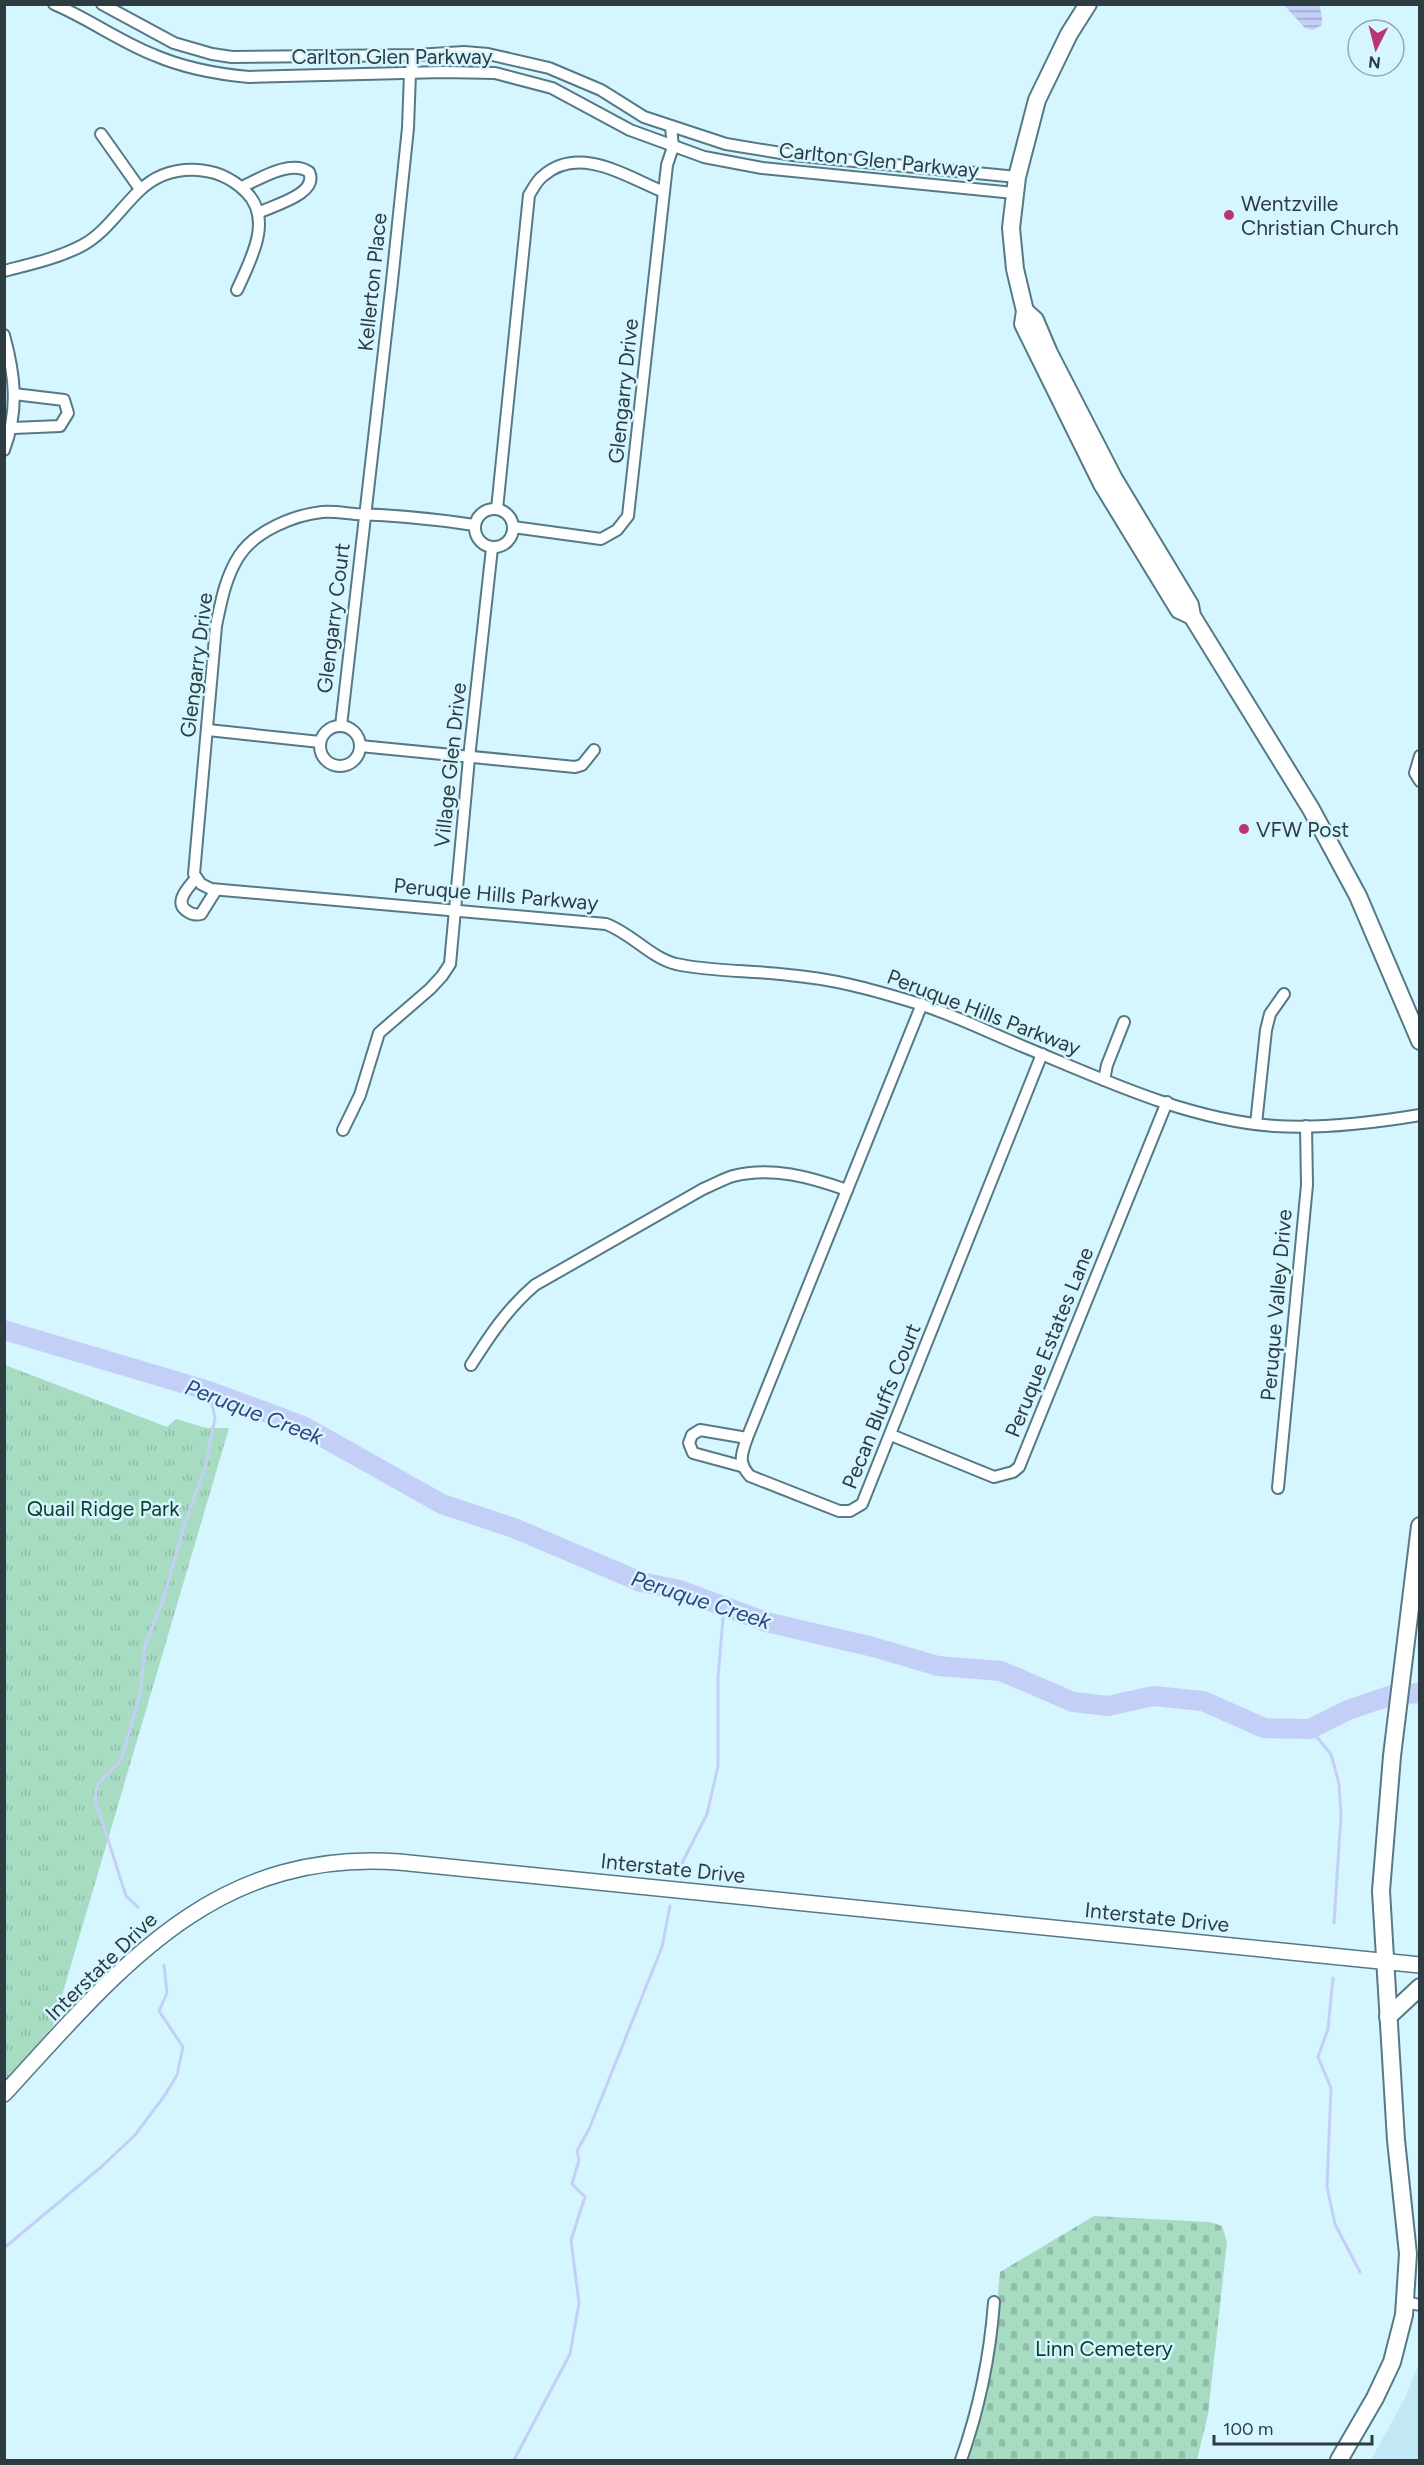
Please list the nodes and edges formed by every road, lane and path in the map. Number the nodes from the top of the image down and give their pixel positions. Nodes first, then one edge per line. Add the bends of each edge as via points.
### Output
1 (54, 4) edge
2 (102, 4) edge
3 (1088, 4) edge
4 (416, 55) junction
5 (410, 73) junction
6 (671, 127) junction
7 (101, 134) dead end
8 (673, 147) junction
9 (1015, 185) junction
10 (242, 187) junction
11 (140, 189) junction
12 (664, 192) junction
13 (258, 213) junction
14 (4, 271) edge
15 (237, 290) dead end
16 (4, 335) edge
17 (14, 394) junction
18 (13, 428) junction
19 (4, 450) edge
20 (497, 509) junction
21 (365, 514) junction
22 (474, 525) junction
23 (513, 527) junction
24 (492, 548) junction
25 (341, 726) junction
26 (208, 730) junction
27 (320, 742) junction
28 (360, 746) junction
29 (594, 750) dead end
30 (1419, 756) edge
31 (469, 758) junction
32 (1419, 781) edge
33 (199, 881) junction
34 (216, 890) junction
35 (455, 910) junction
36 (1284, 994) dead end
37 (922, 1005) junction
38 (1124, 1022) dead end
39 (1419, 1041) edge
40 (1042, 1054) junction
41 (1104, 1080) junction
42 (1167, 1102) junction
43 (1419, 1115) edge
44 (1256, 1124) junction
45 (1306, 1126) junction
46 (343, 1130) dead end
47 (846, 1190) junction
48 (471, 1365) dead end
49 (891, 1435) junction
50 (747, 1438) junction
51 (741, 1466) junction
52 (1278, 1488) dead end
53 (1419, 1526) edge
54 (1385, 1961) junction
55 (1419, 1965) edge
56 (1419, 1987) edge
57 (1388, 2017) junction
58 (4, 2094) edge
59 (1408, 2254) junction
60 (1419, 2283) edge
61 (994, 2302) dead end
62 (1412, 2303) edge
63 (961, 2460) edge
64 (1339, 2460) edge

1 - 5 street, Carlton Glen Parkway via 152,54 221,75
2 - 4 street, Carlton Glen Parkway via 174,43 212,54 250,58
3 - 9 main road via 1037,100
4 - 5 street, Kellerton Place
4 - 6 street, Carlton Glen Parkway via 477,53 549,68
5 - 8 street, Carlton Glen Parkway via 495,73 538,83 630,130
5 - 21 street, Kellerton Place via 408,128
6 - 8 street, Glengarry Drive
6 - 9 street, Carlton Glen Parkway via 745,148
7 - 11 street
8 - 9 street, Carlton Glen Parkway via 762,168
8 - 12 street, Glengarry Drive
9 - 39 main road via 1011,228 1025,310 1035,320 1114,479 1190,605 1192,616 1311,809 1358,896
10 - 11 street via 223,174 185,169
10 - 13 street via 252,197
10 - 13 street via 297,167 309,172 310,184 304,192
11 - 14 street via 84,244
12 - 20 street via 598,165 574,161 541,177 530,195
12 - 23 street, Glengarry Drive via 628,516 617,530 601,539
13 - 15 street via 257,246
16 - 17 street
17 - 18 street
17 - 18 street via 64,400 68,413 60,426
18 - 19 street
20 - 22 street via 487,510
20 - 23 street via 505,513
21 - 22 street, Glengarry Drive
21 - 25 street, Glengarry Court
21 - 26 street, Glengarry Drive via 323,512 295,518 263,534 240,555 222,595 216,626
22 - 24 street via 475,536
23 - 24 street via 511,538 503,546
24 - 31 street, Village Glen Drive
25 - 27 street via 324,734
25 - 28 street via 351,729
26 - 27 street
26 - 33 street, Glengarry Drive via 194,874
27 - 28 street via 322,755 331,764 344,765 355,759
28 - 31 street
29 - 31 street via 582,765 575,767
30 - 32 street via 1415,772
31 - 35 street, Village Glen Drive
33 - 34 street, Peruque Hills Parkway
33 - 34 street via 182,898 185,910 201,914
34 - 35 street, Peruque Hills Parkway
35 - 37 street, Peruque Hills Parkway via 606,924 673,963 852,984
35 - 46 street, Village Glen Drive via 450,964 430,989 379,1033 360,1095
36 - 44 street via 1270,1014 1266,1030
37 - 40 street, Peruque Hills Parkway
37 - 47 street
38 - 41 street
40 - 41 street, Peruque Hills Parkway
40 - 49 street, Pecan Bluffs Court
41 - 42 street, Peruque Hills Parkway
42 - 44 street, Peruque Hills Parkway
42 - 49 street, Peruque Estates Lane via 1019,1467 994,1477
43 - 45 street, Peruque Hills Parkway
44 - 45 street, Peruque Hills Parkway
45 - 52 street, Peruque Valley Drive via 1307,1185
47 - 48 street via 808,1176 764,1172 731,1177 703,1190 535,1285 514,1303
47 - 50 street
49 - 51 street, Pecan Bluffs Court via 862,1504 850,1511 839,1511 750,1476
50 - 51 street
50 - 51 street via 700,1430 689,1443 693,1453 701,1457
53 - 54 main road via 1392,1756 1381,1892
54 - 55 main road, Interstate Drive
54 - 57 main road
54 - 58 main road, Interstate Drive via 399,1862 338,1862 288,1870 242,1886 173,1926 114,1977
56 - 57 main road
57 - 59 main road
59 - 60 main road
59 - 62 main road
61 - 63 street via 991,2345
62 - 64 main road via 1392,2362

